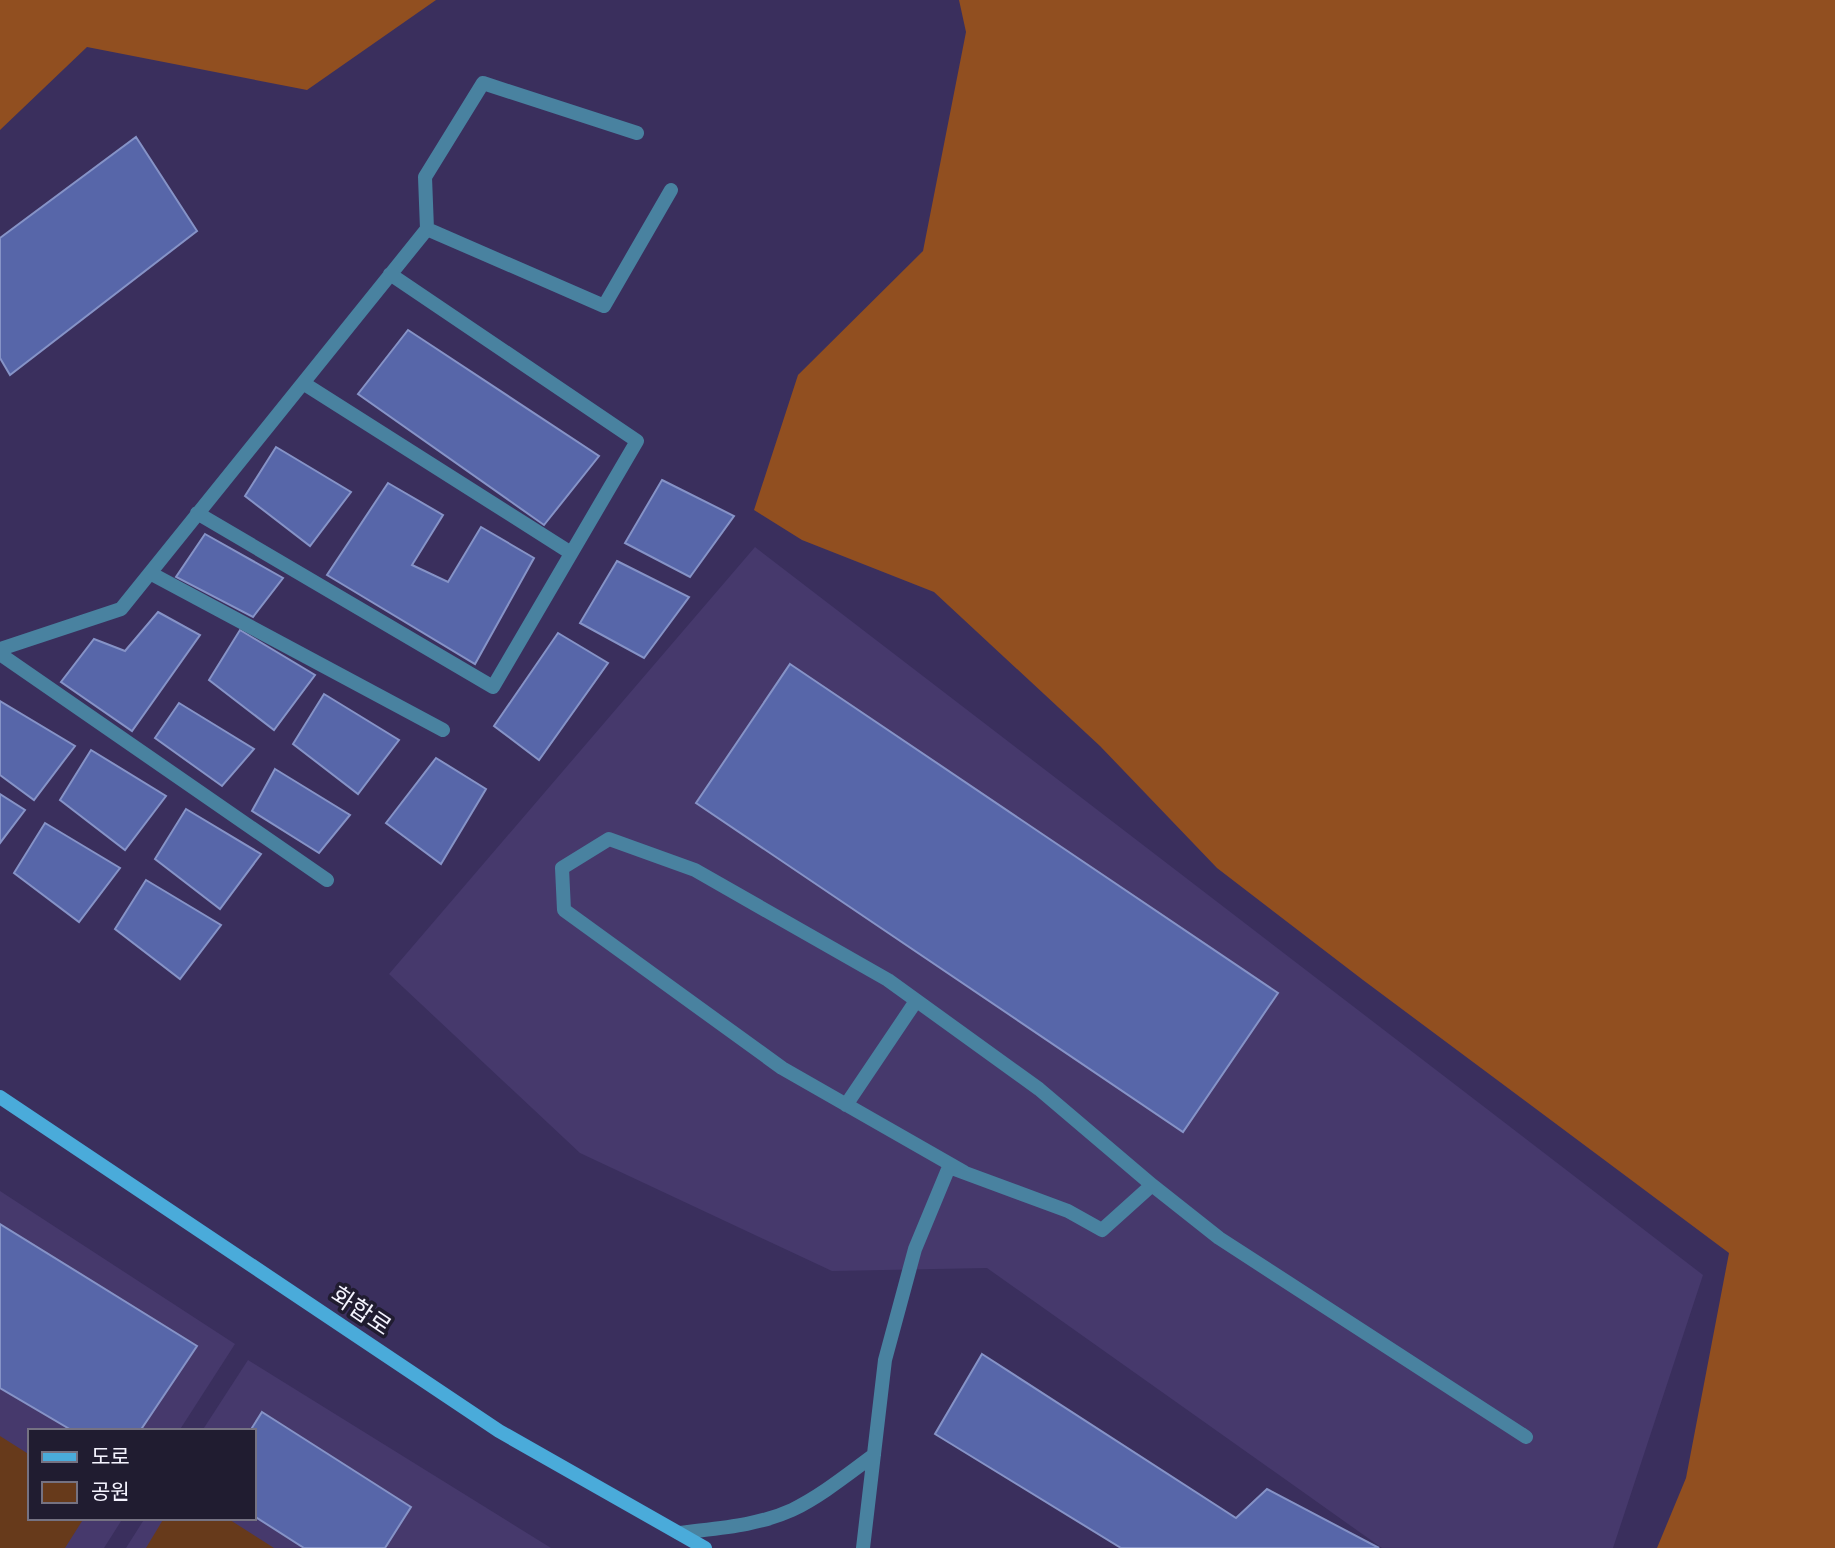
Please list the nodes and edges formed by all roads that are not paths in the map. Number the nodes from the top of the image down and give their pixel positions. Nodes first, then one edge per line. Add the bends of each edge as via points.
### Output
1 (637, 132) dead end
2 (671, 190) dead end
3 (427, 229) junction
4 (390, 275) junction
5 (303, 383) junction
6 (197, 513) junction
7 (570, 554) junction
8 (150, 572) junction
9 (0, 651) edge
10 (443, 730) dead end
11 (327, 880) dead end
12 (916, 1001) junction
13 (0, 1097) edge
14 (846, 1105) junction
15 (964, 1172) junction
16 (1152, 1185) junction
17 (1526, 1437) dead end
18 (874, 1455) junction
19 (679, 1533) junction
20 (705, 1548) edge
21 (863, 1548) edge

1 - 3 street via 482,83 425,177
2 - 3 street via 604,306
3 - 4 street
4 - 5 street
4 - 7 street via 637,442
5 - 6 street
5 - 7 street
6 - 7 street via 493,687
6 - 8 street
8 - 9 street via 121,609
8 - 10 street
9 - 11 street
12 - 14 street
12 - 14 street via 888,980 695,870 609,839 562,868 564,910 782,1068
12 - 16 street via 1039,1088
13 - 19 main road, 화합로 via 499,1431
14 - 15 street
15 - 16 street via 1068,1211 1102,1230
15 - 18 street via 949,1167 915,1249 885,1360
16 - 17 street via 1219,1238
18 - 19 street via 791,1510 740,1526
18 - 21 street
19 - 20 main road, 화합로

